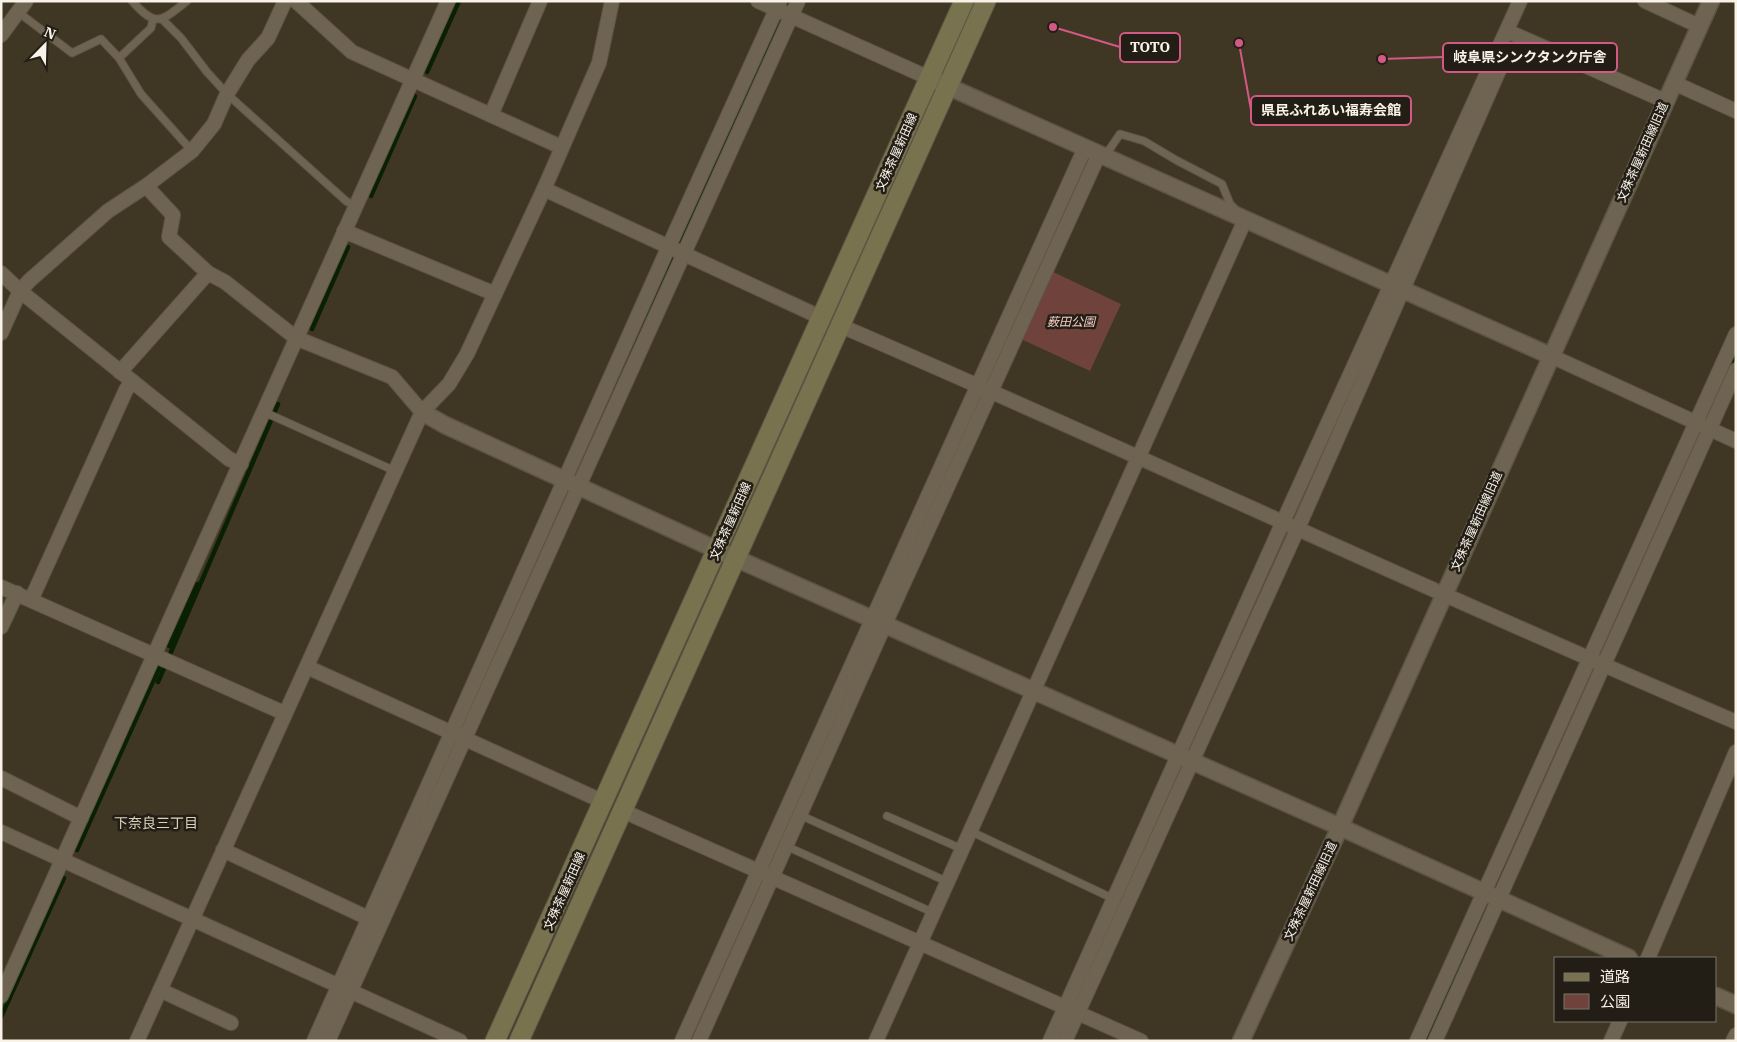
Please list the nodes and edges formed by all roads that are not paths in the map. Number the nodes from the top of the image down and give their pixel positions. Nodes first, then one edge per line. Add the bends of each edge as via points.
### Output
1 (132, 1) edge
2 (187, 1) edge
3 (285, 1) edge
4 (296, 1) edge
5 (448, 1) edge
6 (540, 1) edge
7 (612, 1) edge
8 (758, 1) edge
9 (798, 1) edge
10 (964, 1) edge
11 (986, 1) edge
12 (1520, 1) edge
13 (1530, 1) edge
14 (1645, 1) edge
15 (1711, 1) edge
16 (778, 5) edge
17 (22, 7) edge
18 (791, 16) junction
19 (153, 19) junction
20 (163, 20) junction
21 (1699, 26) junction
22 (1510, 33) junction
23 (1, 35) edge
24 (119, 58) junction
25 (929, 78) junction
26 (413, 80) junction
27 (1674, 83) junction
28 (948, 86) junction
29 (227, 94) junction
30 (1665, 101) junction
31 (1736, 111) edge
32 (491, 115) junction
33 (561, 147) junction
34 (192, 151) junction
35 (1096, 153) junction
36 (146, 186) junction
37 (544, 189) junction
38 (355, 206) junction
39 (1246, 220) junction
40 (344, 231) junction
41 (669, 246) junction
42 (684, 253) junction
43 (1, 273) edge
44 (208, 273) junction
45 (1397, 286) junction
46 (20, 291) junction
47 (494, 294) junction
48 (820, 317) junction
49 (842, 326) junction
50 (1, 333) edge
51 (1736, 334) edge
52 (296, 338) junction
53 (1551, 356) junction
54 (1736, 370) edge
55 (120, 372) junction
56 (132, 381) junction
57 (985, 388) junction
58 (264, 412) junction
59 (422, 412) junction
60 (1696, 423) junction
61 (1710, 429) junction
62 (1736, 441) edge
63 (1139, 456) junction
64 (241, 464) junction
65 (395, 471) junction
66 (572, 483) junction
67 (1283, 522) junction
68 (1298, 528) junction
69 (717, 550) junction
70 (736, 558) junction
71 (1, 587) edge
72 (1444, 593) junction
73 (17, 594) junction
74 (31, 600) junction
75 (879, 622) junction
76 (1, 627) edge
77 (155, 655) junction
78 (1596, 662) junction
79 (307, 667) junction
80 (1033, 690) junction
81 (284, 713) junction
82 (1736, 722) edge
83 (451, 732) junction
84 (465, 738) junction
85 (1736, 752) edge
86 (1185, 758) junction
87 (1, 778) edge
88 (604, 802) junction
89 (623, 811) junction
90 (800, 815) junction
91 (887, 816) dead end
92 (81, 818) junction
93 (1340, 827) junction
94 (970, 831) junction
95 (1, 832) edge
96 (786, 846) junction
97 (962, 849) junction
98 (223, 850) junction
99 (63, 859) junction
100 (766, 874) junction
101 (948, 882) junction
102 (1491, 896) junction
103 (1114, 899) junction
104 (934, 912) junction
105 (192, 918) junction
106 (368, 918) junction
107 (921, 942) junction
108 (1627, 957) edge
109 (1648, 957) edge
110 (345, 988) junction
111 (160, 990) junction
112 (1, 996) edge
113 (1717, 996) edge
114 (1736, 1005) edge
115 (1072, 1009) junction
116 (1620, 1022) edge
117 (231, 1023) dead end
118 (1736, 1035) edge
119 (137, 1041) edge
120 (314, 1041) edge
121 (328, 1041) edge
122 (460, 1041) edge
123 (495, 1041) edge
124 (519, 1041) edge
125 (682, 1041) edge
126 (699, 1041) edge
127 (876, 1041) edge
128 (1050, 1041) edge
129 (1065, 1041) edge
130 (1141, 1041) edge
131 (1241, 1041) edge
132 (1418, 1041) edge
133 (1435, 1041) edge
134 (1611, 1041) edge
135 (1733, 1041) edge

1 - 19 lane
2 - 20 lane
3 - 29 street via 268,38 248,60
4 - 26 street via 352,52
5 - 26 street
6 - 32 street
7 - 33 street via 599,63
8 - 16 street
9 - 18 street
10 - 25 main road, 文殊茶屋新田線
11 - 28 main road, 文殊茶屋新田線
12 - 22 street
13 - 22 street
14 - 21 street
15 - 21 street, 文殊茶屋新田線旧道
16 - 18 street
16 - 41 street
17 - 23 street
17 - 24 lane via 72,53 101,39
18 - 25 street
18 - 42 street
19 - 20 lane
19 - 24 lane via 151,28
20 - 29 lane
21 - 27 street, 文殊茶屋新田線旧道
22 - 30 street
22 - 45 street
24 - 34 lane via 141,94
25 - 28 street
25 - 48 main road, 文殊茶屋新田線
26 - 32 street
26 - 38 street
27 - 30 street, 文殊茶屋新田線旧道
27 - 31 street
28 - 35 street
28 - 49 main road, 文殊茶屋新田線
29 - 34 street via 214,124
29 - 38 lane
30 - 53 street, 文殊茶屋新田線旧道
32 - 33 street
33 - 37 street
34 - 36 street
35 - 39 street
35 - 39 lane via 1120,134 1144,141 1222,184 1230,204
35 - 57 street
36 - 44 street via 173,215 169,237
36 - 46 street via 108,211
37 - 41 street
37 - 47 street
38 - 40 street
39 - 45 street
39 - 63 street
40 - 47 street
40 - 52 street
41 - 42 street
41 - 66 street
42 - 48 street
42 - 66 street
43 - 46 street
44 - 52 street via 225,282
44 - 55 street
45 - 53 street
45 - 67 street
45 - 68 street
46 - 50 street
46 - 55 street
47 - 59 street via 467,354 449,384
48 - 69 main road, 文殊茶屋新田線
49 - 57 street
49 - 70 main road, 文殊茶屋新田線
51 - 60 street
52 - 58 street
52 - 59 street via 392,377
53 - 60 street
53 - 72 street, 文殊茶屋新田線旧道
54 - 61 street
55 - 56 street
56 - 64 street via 229,459
56 - 74 street
57 - 63 street
57 - 75 street
58 - 64 street
58 - 65 lane
59 - 65 street
59 - 66 street
60 - 61 street
60 - 78 street
61 - 62 street
61 - 78 street
63 - 67 street
63 - 80 street
64 - 77 street
65 - 79 street
66 - 69 street
66 - 83 street
66 - 84 street
67 - 68 street
67 - 86 street
68 - 72 street
68 - 86 street
69 - 70 street
69 - 88 main road, 文殊茶屋新田線
70 - 75 street
70 - 89 main road, 文殊茶屋新田線
71 - 73 street
72 - 78 street
72 - 93 street, 文殊茶屋新田線旧道
73 - 74 street
73 - 76 street
74 - 77 street
75 - 80 street
75 - 90 street
75 - 100 street
77 - 81 street
77 - 92 street
78 - 82 street
78 - 102 street
79 - 81 street
79 - 83 street
80 - 86 street
80 - 94 street
81 - 98 street
83 - 84 street
83 - 106 street
84 - 88 street
84 - 110 street
85 - 109 street
86 - 93 street
86 - 103 street
86 - 115 street
87 - 92 street
88 - 123 main road, 文殊茶屋新田線
89 - 100 street
89 - 124 main road, 文殊茶屋新田線
90 - 96 street
90 - 101 lane
91 - 97 lane
92 - 99 street
93 - 102 street
93 - 131 street, 文殊茶屋新田線旧道
94 - 97 street
94 - 103 lane
95 - 99 street
96 - 100 street
96 - 104 lane
97 - 101 street
98 - 105 street
98 - 106 street
99 - 105 street
99 - 112 street
100 - 107 street
100 - 125 street
100 - 126 street
101 - 104 street
102 - 108 street
102 - 132 street
102 - 133 street
103 - 115 street
104 - 107 street
105 - 110 street
105 - 111 street
106 - 110 street
107 - 115 street
107 - 127 street
110 - 120 street
110 - 121 street
110 - 122 street
111 - 117 street
111 - 119 street
113 - 114 street
115 - 128 street
115 - 129 street
115 - 130 street
116 - 134 street
118 - 135 street

